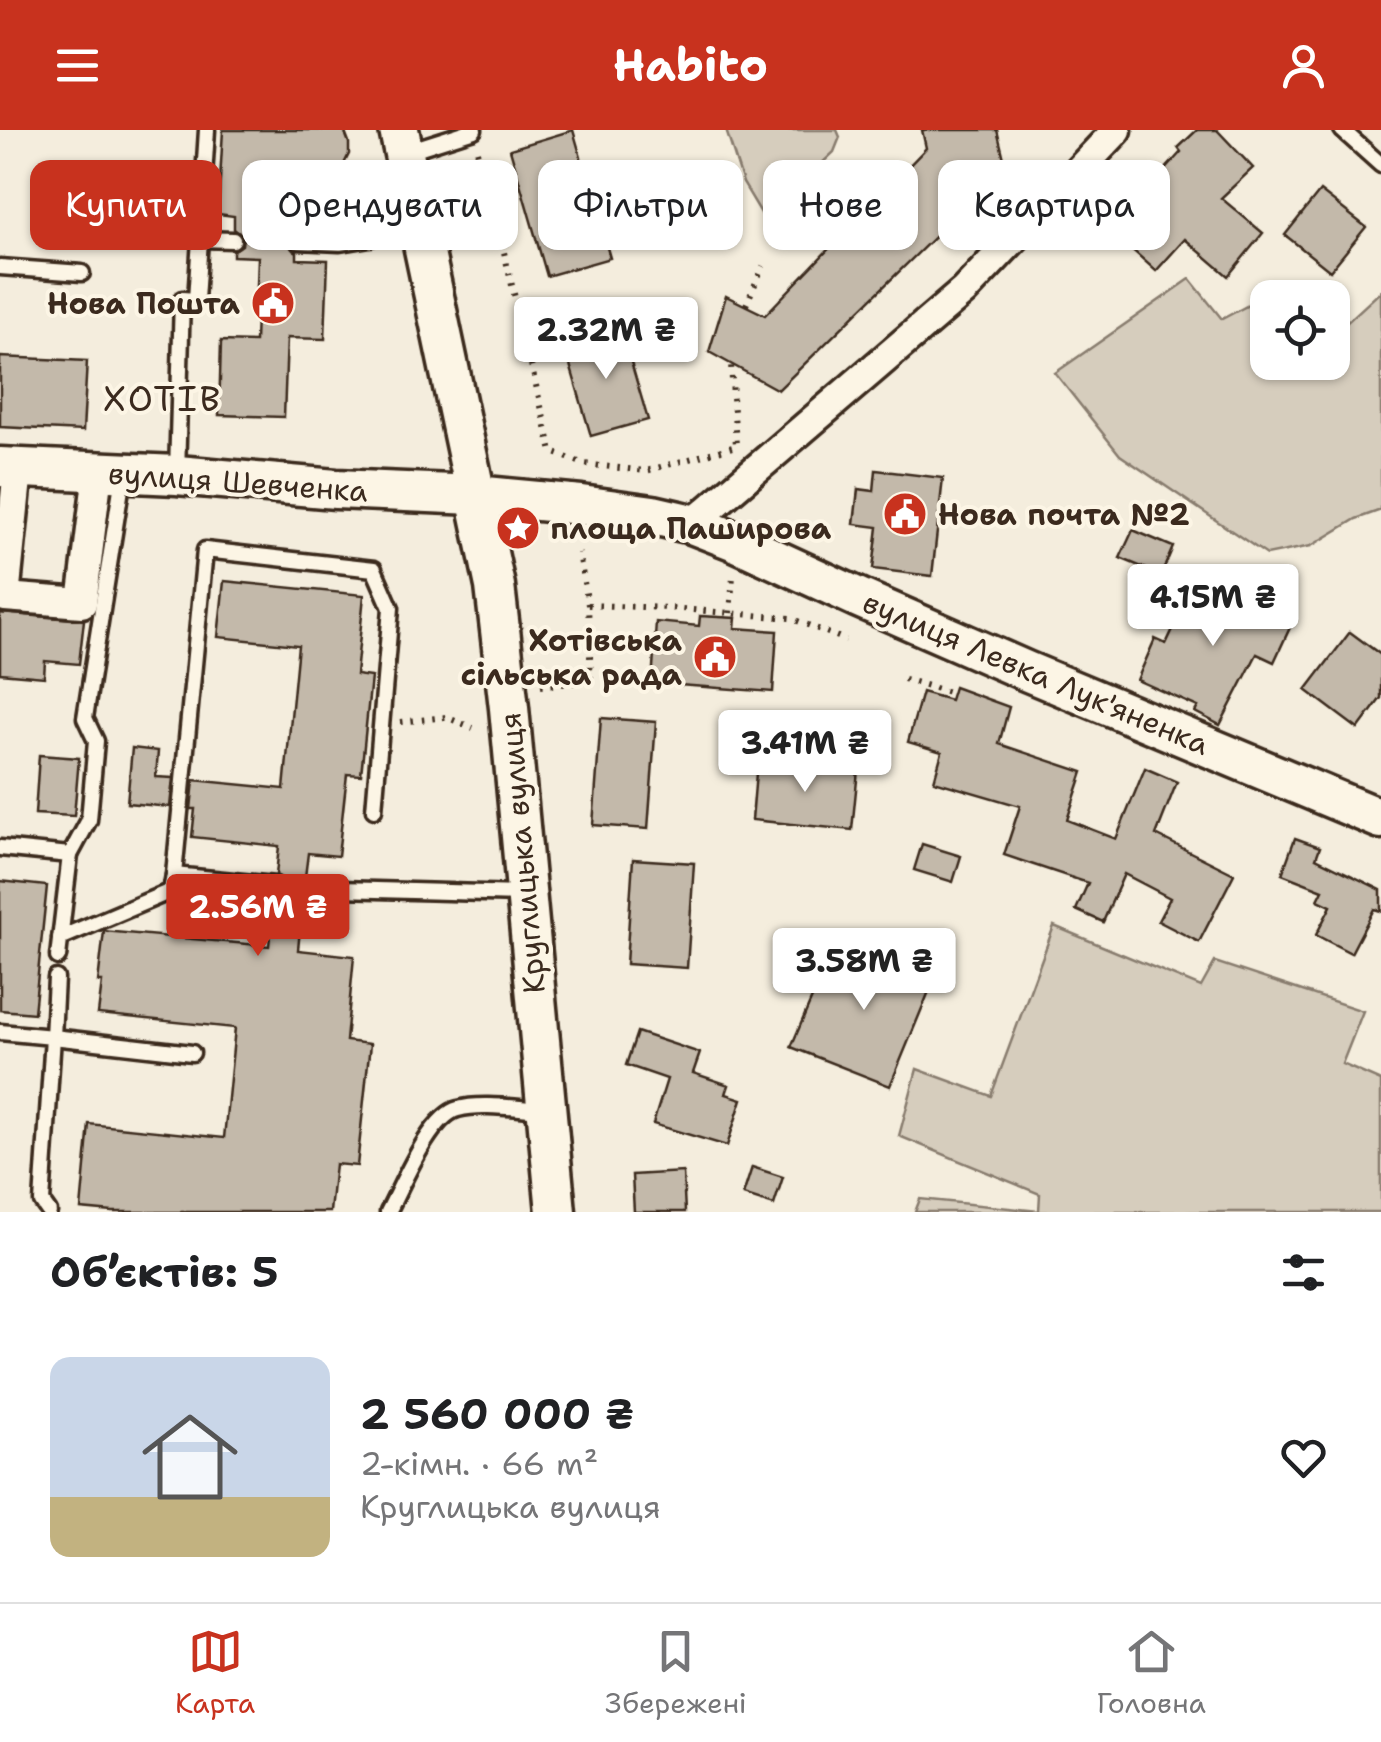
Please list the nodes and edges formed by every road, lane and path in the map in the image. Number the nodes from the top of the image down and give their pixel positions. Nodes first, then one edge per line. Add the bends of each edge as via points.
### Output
1 (207, 130) edge
2 (473, 130) edge
3 (1117, 130) edge
4 (1342, 130) edge
5 (401, 141) edge
6 (205, 160) edge
7 (1381, 166) edge
8 (222, 240) edge
9 (234, 240) dead end
10 (199, 250) edge
11 (425, 250) edge
12 (763, 266) dead end
13 (0, 267) edge
14 (82, 273) dead end
15 (746, 306) dead end
16 (731, 364) dead end
17 (9, 468) edge
18 (111, 473) junction
19 (176, 476) junction
20 (476, 495) junction
21 (692, 524) junction
22 (578, 553) dead end
23 (733, 576) dead end
24 (588, 605) junction
25 (730, 614) junction
26 (717, 617) dead end
27 (846, 640) dead end
28 (904, 678) dead end
29 (542, 686) dead end
30 (952, 694) dead end
31 (381, 725) junction
32 (473, 728) dead end
33 (374, 810) dead end
34 (1381, 819) edge
35 (0, 848) edge
36 (70, 854) junction
37 (174, 875) junction
38 (276, 885) dead end
39 (304, 888) dead end
40 (525, 894) junction
41 (60, 938) junction
42 (58, 956) dead end
43 (56, 978) dead end
44 (0, 1032) edge
45 (53, 1037) junction
46 (192, 1052) dead end
47 (547, 1110) junction
48 (48, 1212) edge
49 (388, 1212) edge
50 (556, 1212) edge

1 - 6 lane
2 - 5 lane
2 - 16 path via 552,452 584,464 646,471 736,446
3 - 21 street via 964,290
4 - 7 lane
8 - 9 lane
10 - 19 lane via 196,300 182,299
11 - 20 street, Круглицька вулиця
12 - 15 path
13 - 14 lane
17 - 18 street, вулиця Шевченка
17 - 18 street via 5,598 82,604
18 - 19 street, вулиця Шевченка
18 - 36 lane via 86,718 96,742 89,820
19 - 20 street, вулиця Шевченка
20 - 21 street
20 - 40 street, Круглицька вулиця via 495,586
21 - 34 street, вулиця Левка Лук'яненка
22 - 24 path
23 - 25 path
24 - 25 path
24 - 29 path via 591,681
25 - 26 path
25 - 27 path via 790,618
28 - 30 path
31 - 32 path via 446,717
31 - 33 lane
31 - 37 lane via 390,608 374,569 205,550
35 - 36 lane
36 - 41 lane
37 - 38 lane
37 - 41 lane via 171,891
39 - 40 lane
40 - 47 street, Круглицька вулиця
41 - 42 lane
43 - 45 lane
44 - 45 lane
45 - 46 lane
45 - 48 lane via 42,1202
47 - 49 lane via 456,1109 435,1124
47 - 50 street, Круглицька вулиця

